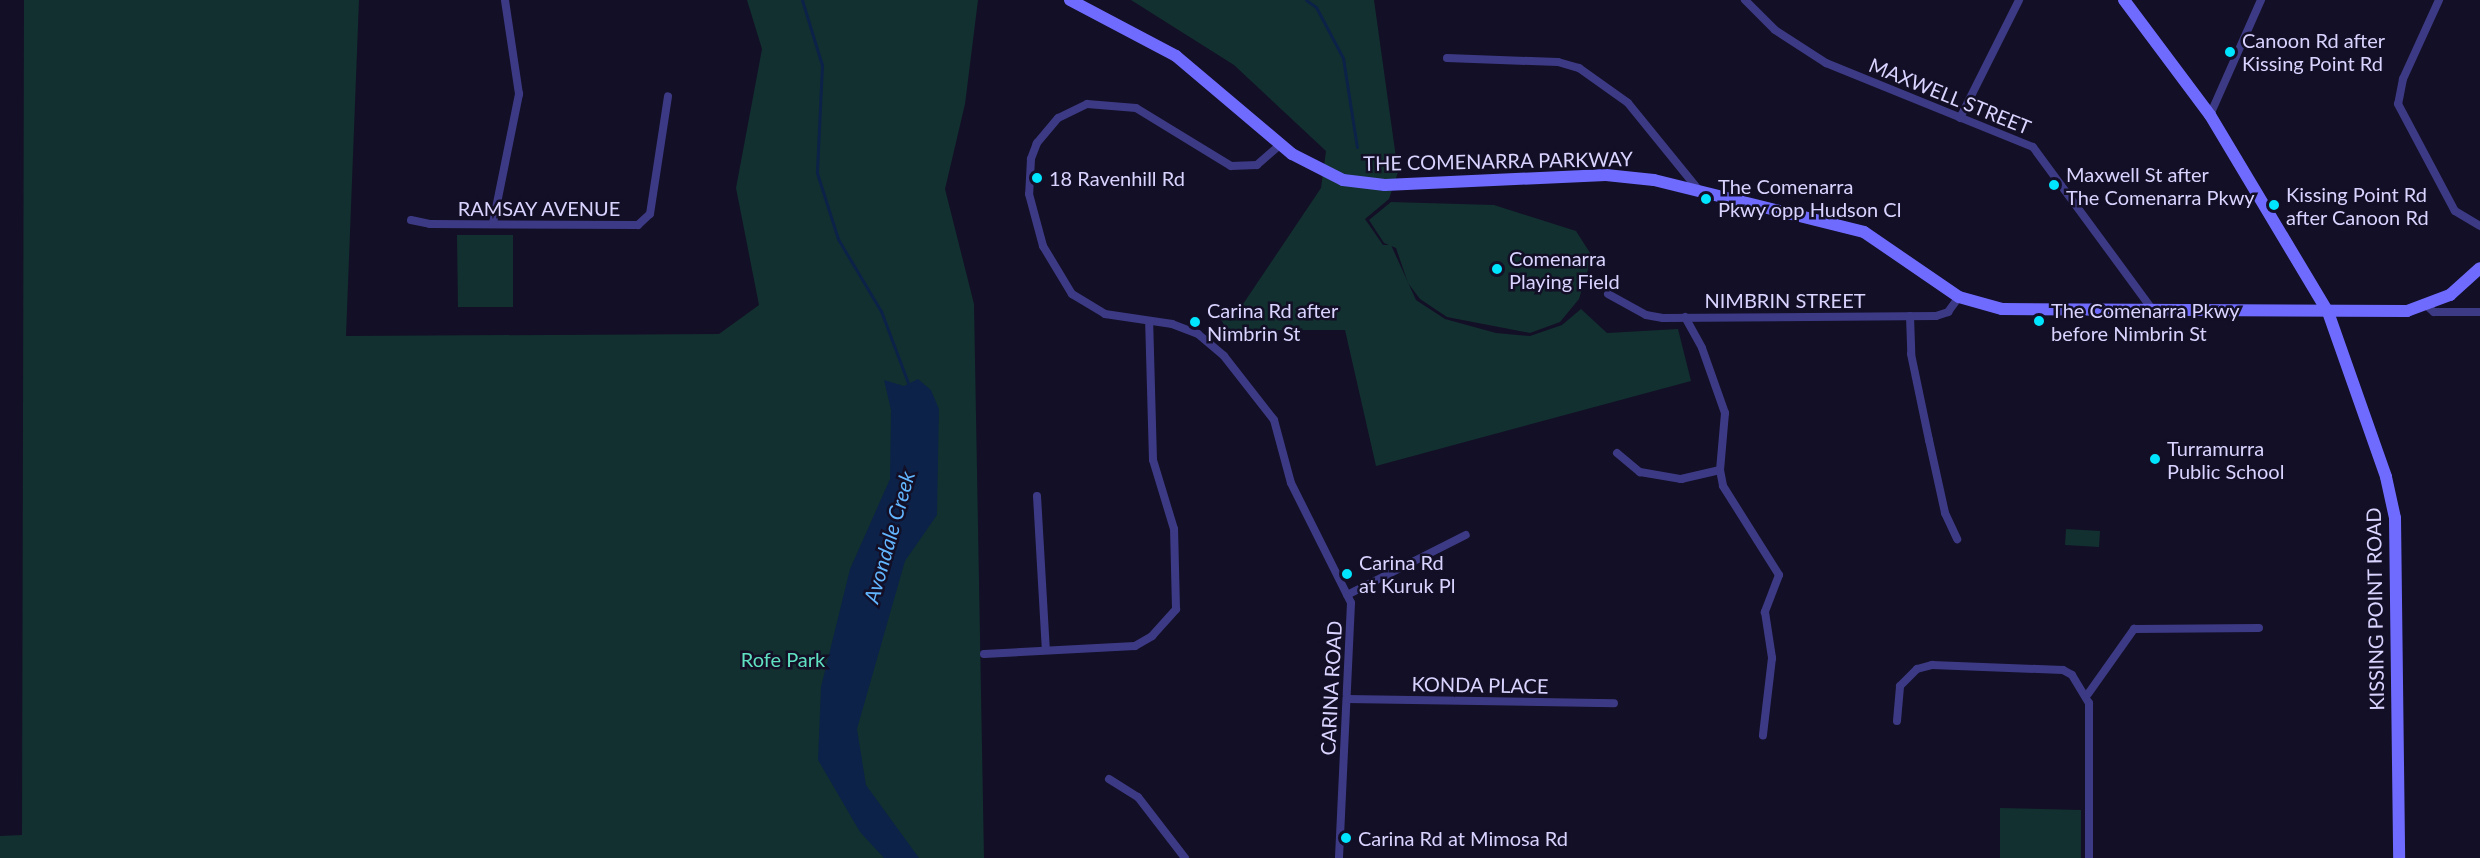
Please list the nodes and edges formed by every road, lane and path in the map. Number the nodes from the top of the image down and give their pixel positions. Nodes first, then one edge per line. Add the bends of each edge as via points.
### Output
1 (505, 0) edge
2 (1070, 0) edge
3 (1745, 0) edge
4 (2019, 0) edge
5 (2124, 0) edge
6 (2261, 0) edge
7 (2439, 0) edge
8 (1447, 58) dead end
9 (668, 96) dead end
10 (2210, 115) junction
11 (1960, 118) junction
12 (1281, 144) junction
13 (1698, 189) junction
14 (411, 220) dead end
15 (493, 224) junction
16 (2480, 226) edge
17 (2480, 268) edge
18 (1608, 294) dead end
19 (1959, 297) junction
20 (2427, 306) junction
21 (2328, 312) junction
22 (2480, 312) edge
23 (2156, 313) junction
24 (1910, 316) junction
25 (1685, 317) junction
26 (1149, 321) junction
27 (1617, 453) dead end
28 (1720, 470) junction
29 (1037, 496) dead end
30 (1466, 535) dead end
31 (1957, 539) dead end
32 (1347, 595) junction
33 (2259, 628) dead end
34 (1046, 650) junction
35 (984, 654) dead end
36 (2088, 694) junction
37 (1347, 699) junction
38 (1614, 703) dead end
39 (1897, 721) dead end
40 (1763, 735) dead end
41 (1109, 779) dead end
42 (1185, 858) edge
43 (1339, 858) edge
44 (2089, 858) edge
45 (2399, 858) edge

1 - 15 street via 519,94
2 - 12 main road, THE COMENARRA PARKWAY via 1176,56
3 - 11 street, MAXWELL STREET via 1799,48
4 - 11 street
5 - 10 main road, KISSING POINT ROAD
6 - 10 street
7 - 16 street via 2403,79 2398,104 2455,211
8 - 13 street via 1558,62 1579,68 1628,103
9 - 15 street, RAMSAY AVENUE via 645,221 638,225
10 - 21 main road, KISSING POINT ROAD
11 - 23 street, MAXWELL STREET via 2021,140 2044,156
12 - 13 main road, THE COMENARRA PARKWAY via 1317,170 1362,184 1606,175
12 - 26 street via 1257,165 1231,166 1136,108 1103,102 1071,110 1046,130 1030,159 1028,176 1036,225 1053,265 1072,294 1095,311
13 - 19 main road, THE COMENARRA PARKWAY via 1864,232
14 - 15 street, RAMSAY AVENUE
17 - 20 main road, THE COMENARRA PARKWAY via 2461,287
18 - 25 street, NIMBRIN STREET via 1646,315
19 - 23 main road, THE COMENARRA PARKWAY via 2017,312
19 - 24 street, NIMBRIN STREET via 1943,315
20 - 21 main road, THE COMENARRA PARKWAY
20 - 22 street via 2434,312
21 - 23 main road, THE COMENARRA PARKWAY
21 - 45 main road, KISSING POINT ROAD via 2393,498
24 - 25 street, NIMBRIN STREET
24 - 31 street via 1911,354 1945,513
25 - 28 street via 1702,348 1725,413
26 - 32 street, CARINA ROAD via 1184,327 1210,342 1274,420 1291,483
26 - 34 street via 1153,460 1174,529 1176,609 1152,636 1135,646
27 - 28 street via 1640,472 1650,474 1681,479
28 - 40 street via 1736,508 1779,575 1765,612 1772,658
29 - 34 street
30 - 32 street
32 - 37 street, CARINA ROAD via 1351,614
33 - 36 street via 2134,629
34 - 35 street
36 - 39 street via 2063,670 1932,665 1917,669 1900,686
36 - 44 street
37 - 38 street, KONDA PLACE
37 - 43 street, CARINA ROAD
41 - 42 street via 1138,797

